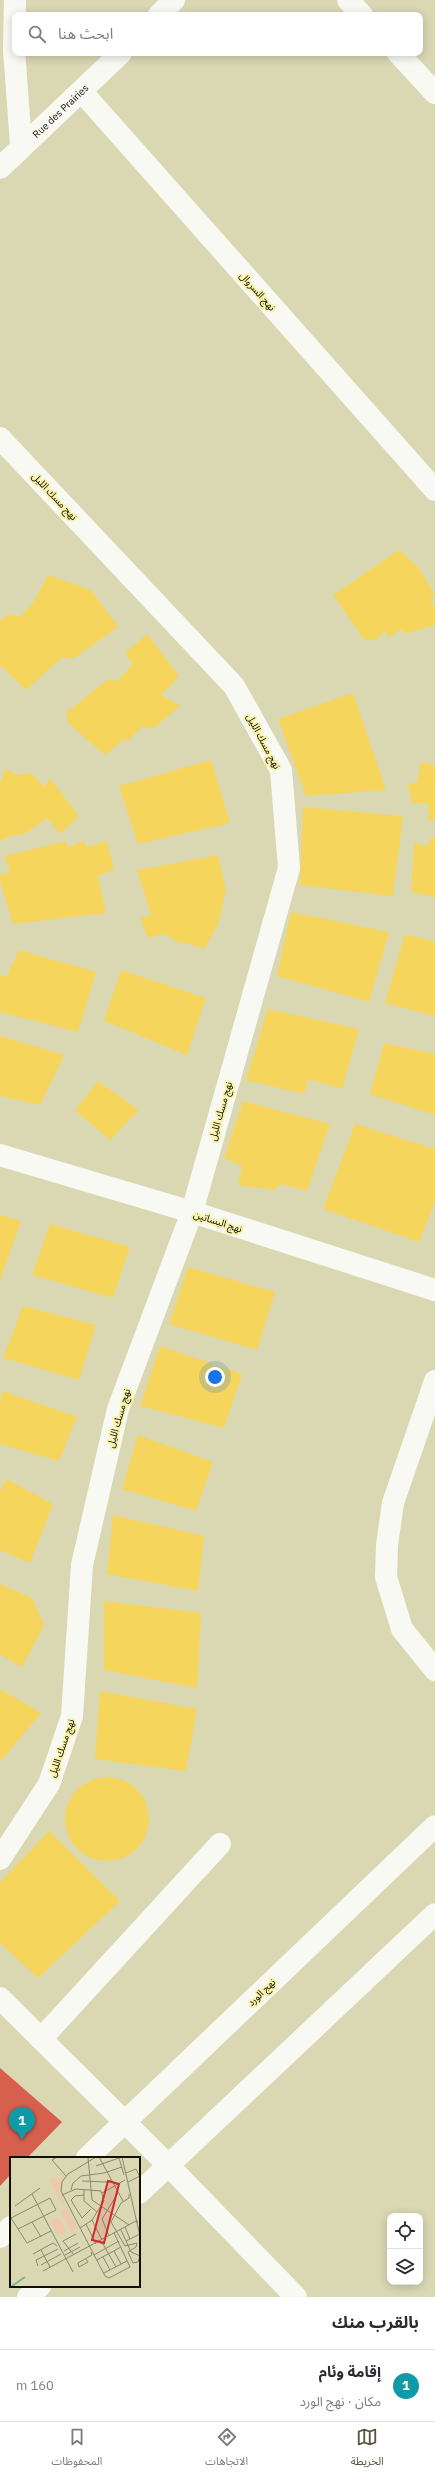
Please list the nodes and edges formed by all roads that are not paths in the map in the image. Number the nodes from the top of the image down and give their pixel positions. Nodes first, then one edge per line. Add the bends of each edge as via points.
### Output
1 (15, 0) edge
2 (174, 0) edge
3 (348, 0) edge
4 (15, 12) edge
5 (162, 12) edge
6 (359, 12) edge
7 (15, 56) edge
8 (118, 56) edge
9 (401, 56) edge
10 (82, 92) junction
11 (435, 93) edge
12 (22, 145) junction
13 (0, 168) edge
14 (0, 438) edge
15 (435, 490) edge
16 (0, 1155) edge
17 (192, 1212) junction
18 (435, 1290) edge
19 (435, 1381) edge
20 (435, 1670) edge
21 (435, 1826) edge
22 (220, 1844) dead end
23 (0, 1859) edge
24 (435, 1914) edge
25 (0, 1998) edge
26 (41, 2039) junction
27 (125, 2123) junction
28 (88, 2157) edge
29 (168, 2165) junction
30 (140, 2192) edge
31 (10, 2228) edge
32 (0, 2237) edge
33 (39, 2287) edge
34 (28, 2297) edge
35 (296, 2297) edge

1 - 4 street
2 - 5 street
3 - 6 street
7 - 12 street
8 - 10 street, Rue des Prairies
9 - 11 street
10 - 12 street, Rue des Prairies
10 - 15 street, نهج السروال
12 - 13 street, Rue des Prairies
14 - 17 street, نهج مسك الليل via 234,686 281,770 289,868
16 - 17 street, نهج البساتين
17 - 18 street, نهج البساتين
17 - 23 street, نهج مسك الليل via 118,1409 82,1565 72,1716 49,1784
19 - 20 street via 393,1503 386,1576 402,1629
21 - 27 street, نهج الورد
22 - 26 street
24 - 29 street
25 - 26 street
26 - 27 street
27 - 28 street, نهج الورد
27 - 29 street
29 - 30 street
29 - 35 street
31 - 32 street
33 - 34 street

